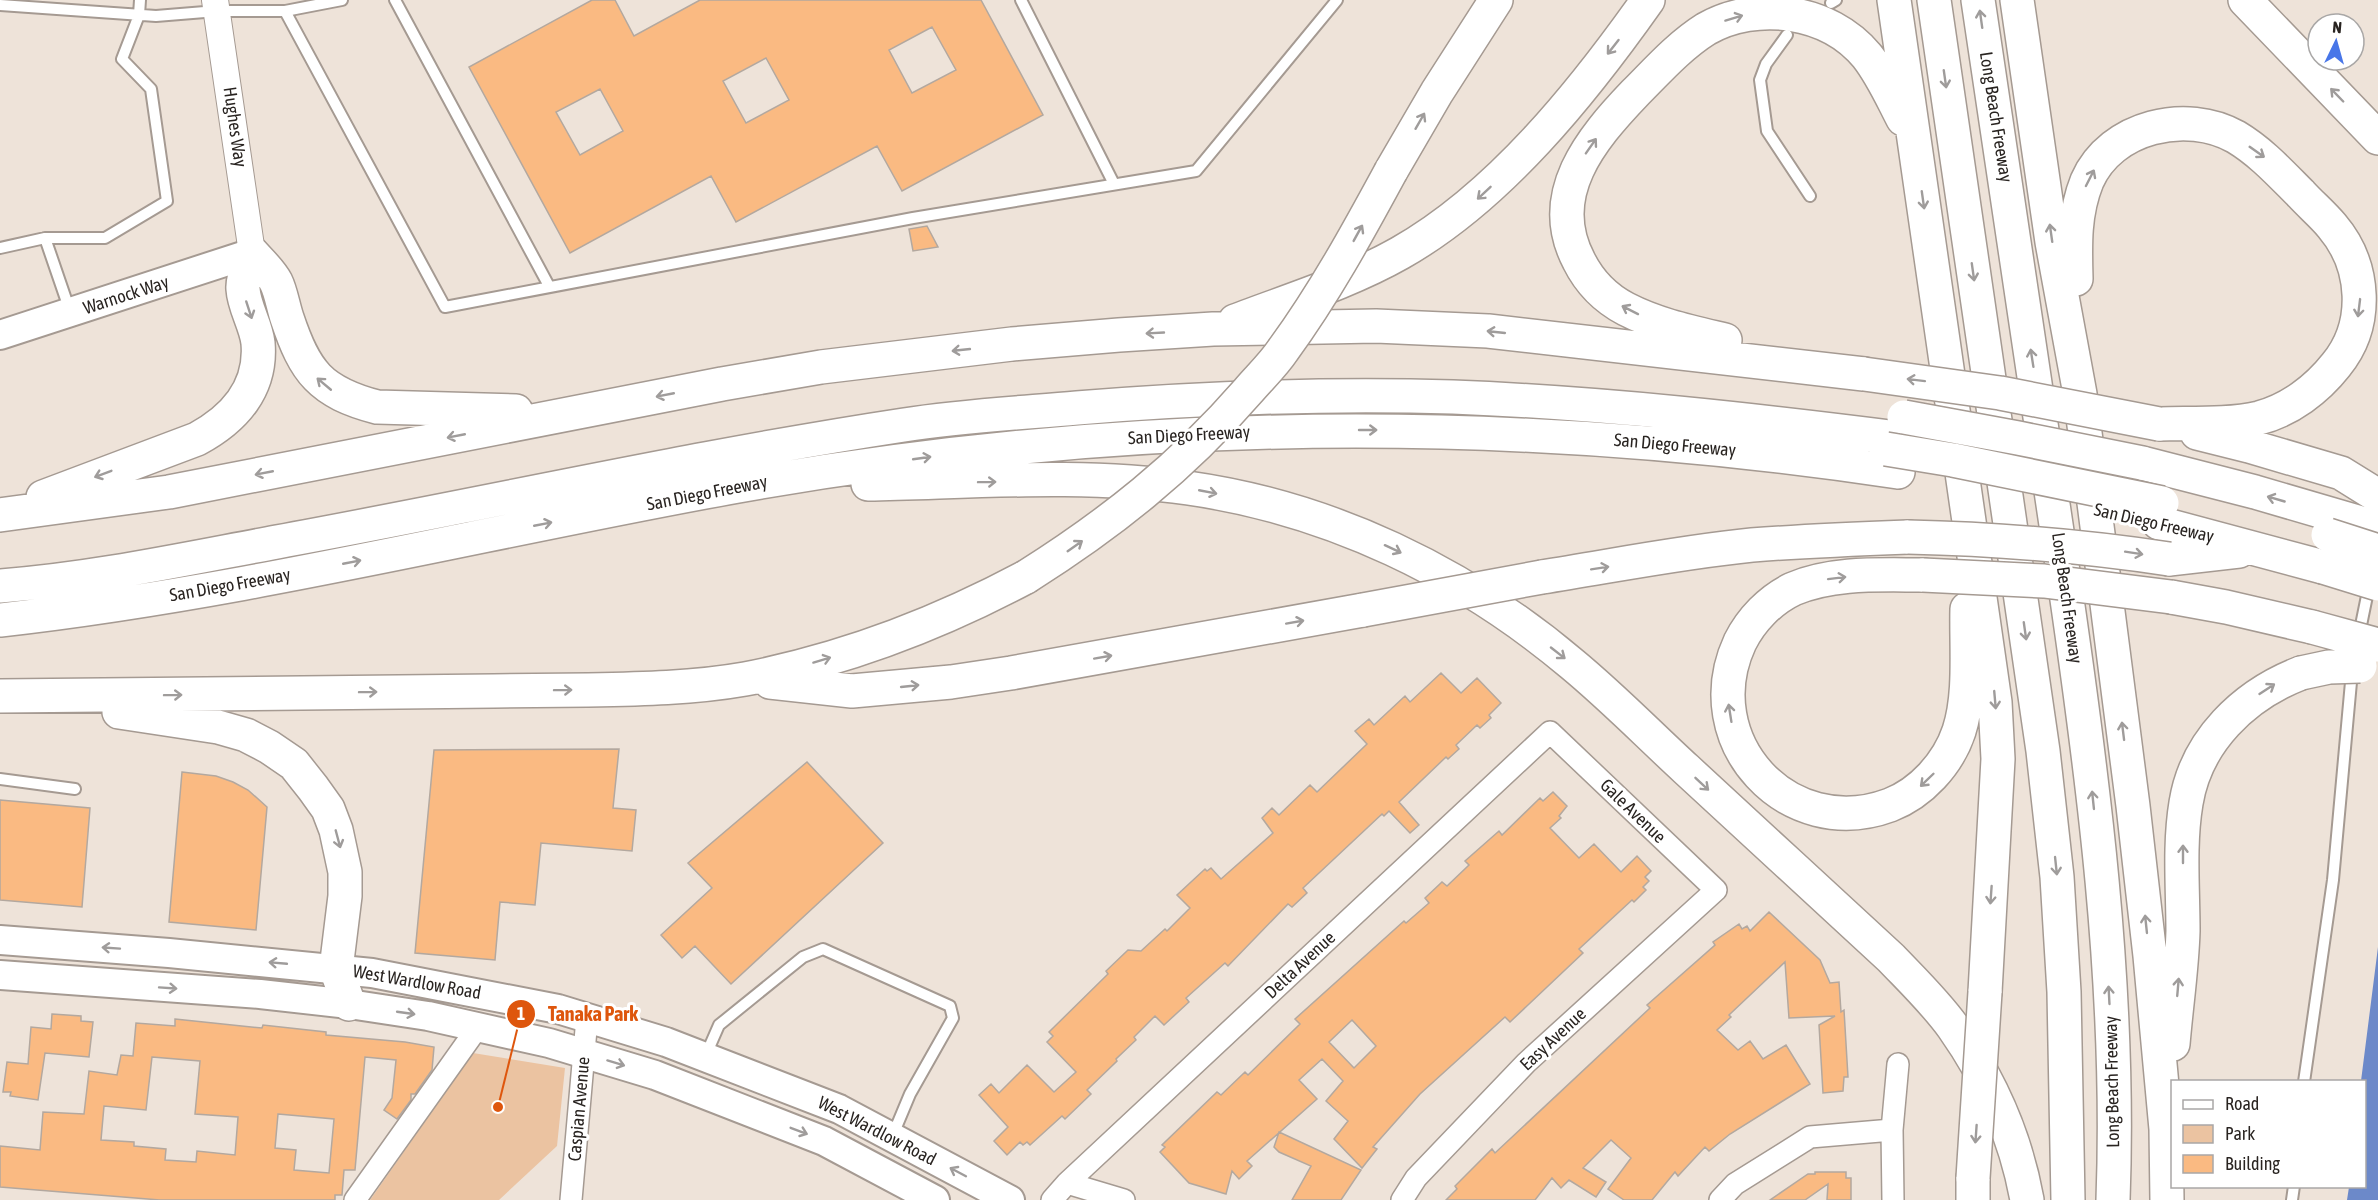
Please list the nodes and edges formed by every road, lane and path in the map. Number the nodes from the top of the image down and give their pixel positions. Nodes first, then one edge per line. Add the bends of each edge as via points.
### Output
1 (141, 0) edge
2 (342, 0) edge
3 (395, 0) edge
4 (1021, 0) edge
5 (1337, 0) edge
6 (1496, 0) edge
7 (1648, 0) edge
8 (1894, 0) edge
9 (1934, 0) edge
10 (1978, 0) edge
11 (2017, 0) edge
12 (2245, 0) edge
13 (0, 5) edge
14 (216, 5) edge
15 (285, 11) junction
16 (139, 15) junction
17 (1787, 35) dead end
18 (2378, 137) edge
19 (1915, 142) junction
20 (1114, 184) junction
21 (1810, 196) dead end
22 (45, 238) junction
23 (0, 248) edge
24 (252, 253) junction
25 (549, 286) junction
26 (71, 313) junction
27 (1213, 329) junction
28 (0, 335) edge
29 (1864, 374) junction
30 (2080, 394) junction
31 (575, 413) junction
32 (2159, 424) junction
33 (1898, 444) junction
34 (740, 486) junction
35 (2152, 494) junction
36 (2378, 496) edge
37 (0, 514) edge
38 (1970, 518) junction
39 (2378, 528) edge
40 (2378, 538) edge
41 (2327, 541) junction
42 (2258, 549) junction
43 (0, 565) edge
44 (2376, 566) edge
45 (0, 586) edge
46 (0, 600) edge
47 (0, 620) edge
48 (2378, 645) edge
49 (2378, 661) edge
50 (745, 679) junction
51 (5, 696) edge
52 (1550, 732) joint
53 (0, 779) edge
54 (75, 789) dead end
55 (1716, 890) joint
56 (0, 940) edge
57 (336, 969) junction
58 (0, 975) edge
59 (349, 1004) junction
60 (587, 1018) junction
61 (478, 1027) junction
62 (584, 1054) junction
63 (705, 1057) junction
64 (1899, 1064) dead end
65 (2304, 1080) edge
66 (2166, 1129) junction
67 (1893, 1130) junction
68 (892, 1137) junction
69 (1066, 1183) junction
70 (1973, 1189) edge
71 (355, 1200) edge
72 (571, 1200) edge
73 (935, 1200) edge
74 (1010, 1200) edge
75 (1052, 1200) edge
76 (1124, 1200) edge
77 (1402, 1200) edge
78 (1720, 1200) edge
79 (1893, 1200) edge
80 (2027, 1200) edge
81 (2068, 1200) edge
82 (2113, 1200) edge
83 (2167, 1200) edge

1 - 16 lane
2 - 15 lane
3 - 25 lane
4 - 20 lane
5 - 20 lane via 1196,171
50 -> 6 highway, bridge via 809,664 927,625 984,600 1070,550 1171,471 1282,352 1317,302 1448,74
7 -> 27 highway via 1573,97 1518,159 1442,227 1370,269
8 - 19 highway
9 -> 81 highway via 2043,751 2057,877
82 -> 10 highway, Long Beach Freeway via 2114,1083 2103,890 2089,762
30 -> 11 highway via 2052,242
18 -> 12 highway
13 - 16 lane
14 - 15 lane
14 - 16 lane via 156,16
14 - 24 street, Hughes Way
15 - 25 lane via 445,307
16 - 22 lane via 122,59 151,89 166,201 105,238
17 - 21 lane via 1766,64 1760,80 1767,131
29 -> 19 highway via 1684,331 1624,308 1585,274 1574,253 1567,224 1571,183 1592,144 1618,111 1687,42 1707,28 1749,13 1798,15 1828,24 1848,38 1867,56 1886,85
19 -> 38 highway
20 - 25 lane
22 - 23 lane
22 - 26 lane
24 - 26 main road, Warnock Way
31 -> 24 highway via 377,407 334,392 306,364 276,281
24 -> 37 highway via 242,289 258,344 256,368 251,386 231,417 197,439
26 - 28 main road, Warnock Way
29 -> 27 highway via 1488,331 1376,326
27 -> 31 highway via 1119,334 848,363
32 -> 29 highway, bridge via 2000,393
30 -> 32 highway via 2075,234 2078,207 2088,179 2120,142 2144,130 2183,123 2235,136 2266,158 2333,228 2346,248 2360,294 2354,334 2344,355 2297,402 2258,418
66 -> 30 highway via 2136,829
31 -> 37 highway via 169,492
32 - 36 highway via 2341,473
34 -> 33 highway, San Diego Freeway via 931,457 1050,444 1311,430 1437,431 1642,441 1770,454
33 - 35 highway, San Diego Freeway via 2037,497
33 - 35 highway, San Diego Freeway, bridge via 2018,438
33 - 43 highway, San Diego Freeway via 1712,395 1537,381 1309,376 1083,386 817,418 145,546
33 - 45 highway via 1657,410 1524,401 1292,396 1184,399 908,424 106,573
33 - 46 highway via 1444,409 1184,412 843,448 136,581
47 -> 34 highway, San Diego Freeway via 232,585
34 -> 80 highway via 1066,481 1188,488 1319,520 1423,563 1499,608 1574,665 1922,990 1953,1026 1991,1089 2023,1175
41 -> 35 highway, San Diego Freeway
35 - 41 highway
35 - 42 highway, San Diego Freeway
38 -> 48 highway, bridge via 1965,689 1959,731 1941,766 1912,794 1877,809 1838,813 1800,805 1780,794 1755,772 1745,757 1733,729 1727,699 1729,676 1746,630 1759,614 1791,590 1811,583 1860,576 1923,575 2056,582 2226,607
38 -> 70 highway, bridge via 1995,702 1998,759
39 - 41 highway, San Diego Freeway
40 - 44 lane
41 - 42 highway, San Diego Freeway
41 - 44 highway, San Diego Freeway, bridge
50 -> 42 highway, bridge via 852,691 931,684 1542,577 1750,546 1908,537 2035,543 2169,559
44 - 65 lane via 2349,686 2333,880
66 -> 49 highway, bridge via 2183,933 2183,829 2186,801 2204,752 2235,712 2278,682 2329,667
51 -> 50 highway via 641,689
51 -> 57 highway via 218,727 254,739 294,764 328,809 342,854 345,897
52 - 55 street, Gale Avenue
52 - 69 street, Delta Avenue
53 - 54 lane
55 - 77 street, Easy Avenue via 1526,1063 1416,1178
57 -> 56 main road, West Wardlow Road
57 - 59 highway
57 - 60 main road, West Wardlow Road via 440,985
58 -> 59 main road, West Wardlow Road
59 -> 61 main road, West Wardlow Road
60 - 62 street, Caspian Avenue
60 - 63 main road, West Wardlow Road
61 - 62 main road, West Wardlow Road
61 - 71 street
62 - 72 street, Caspian Avenue
62 -> 73 main road, West Wardlow Road via 655,1075 824,1141
63 - 68 main road, West Wardlow Road via 839,1109
63 - 68 lane via 719,1025 803,957 823,949 950,1006 953,1018 910,1094
64 - 67 street
66 - 83 highway
67 - 78 street via 1810,1137 1735,1184
67 - 79 street
74 -> 68 main road, West Wardlow Road
69 - 75 street, Delta Avenue
69 - 76 street

